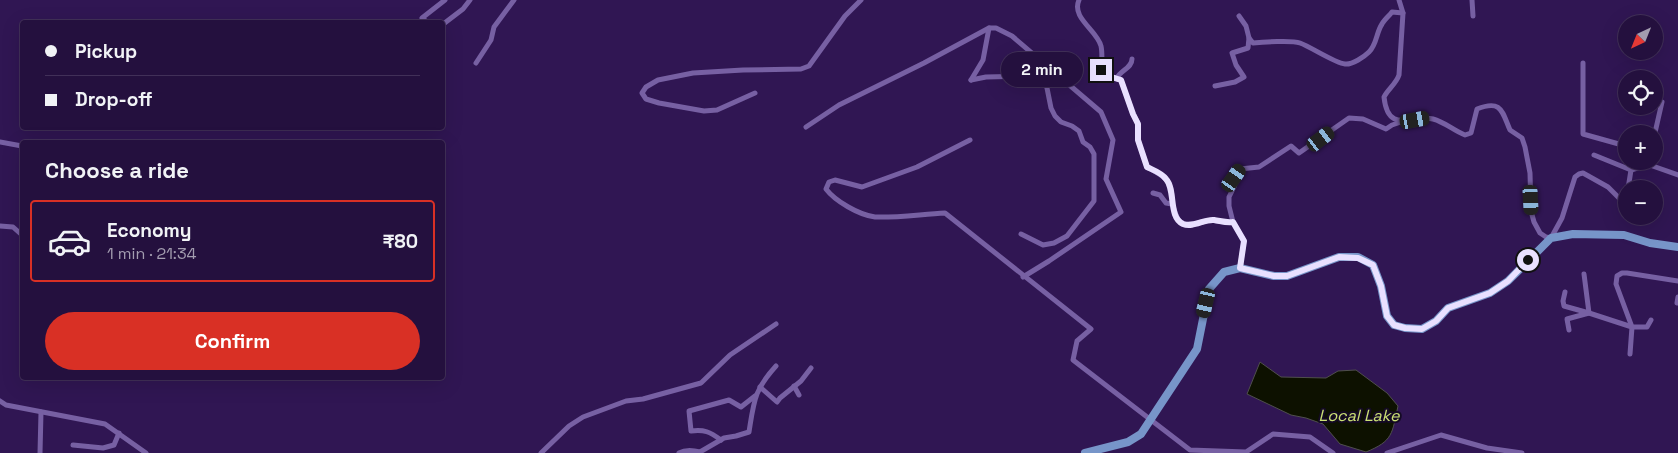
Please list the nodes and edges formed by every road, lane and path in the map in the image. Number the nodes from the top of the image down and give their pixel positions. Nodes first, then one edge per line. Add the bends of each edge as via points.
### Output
1 (445, 0) edge
2 (470, 0) edge
3 (514, 0) edge
4 (861, 0) edge
5 (1079, 0) edge
6 (1399, 0) edge
7 (1472, 0) edge
8 (1403, 13) junction
9 (1239, 16) dead end
10 (1473, 16) dead end
11 (424, 20) edge
12 (445, 23) edge
13 (989, 28) junction
14 (1249, 38) junction
15 (1132, 59) dead end
16 (476, 63) dead end
17 (1583, 63) dead end
18 (1117, 78) junction
19 (1215, 86) dead end
20 (755, 93) dead end
21 (1404, 122) junction
22 (806, 127) dead end
23 (970, 140) dead end
24 (0, 142) edge
25 (1618, 144) edge
26 (20, 146) edge
27 (1594, 154) dead end
28 (1618, 164) edge
29 (1663, 169) edge
30 (1631, 170) edge
31 (1678, 175) edge
32 (1629, 180) edge
33 (1153, 193) dead end
34 (1618, 197) edge
35 (1172, 204) junction
36 (1233, 222) junction
37 (0, 226) edge
38 (20, 233) edge
39 (1021, 234) dead end
40 (1552, 238) junction
41 (1678, 247) edge
42 (1240, 268) junction
43 (1584, 274) dead end
44 (1023, 276) junction
45 (1678, 281) edge
46 (1565, 292) dead end
47 (1589, 313) junction
48 (1651, 320) dead end
49 (776, 324) dead end
50 (1632, 327) junction
51 (1569, 330) dead end
52 (1630, 354) dead end
53 (776, 366) dead end
54 (811, 368) dead end
55 (794, 386) junction
56 (760, 387) junction
57 (799, 395) dead end
58 (755, 396) junction
59 (0, 401) edge
60 (42, 412) junction
61 (1151, 420) junction
62 (119, 433) junction
63 (721, 440) junction
64 (73, 445) dead end
65 (1487, 450) edge
66 (40, 453) edge
67 (146, 453) edge
68 (541, 453) edge
69 (679, 453) edge
70 (1085, 453) edge
71 (1332, 453) edge
72 (1387, 453) edge
73 (1522, 453) edge

1 - 11 street via 422,18
2 - 12 street
3 - 16 street via 494,27 491,40
4 - 20 street via 845,16 809,66 801,69 693,73 658,80 642,93 646,99 659,103 704,111 718,110
5 - 18 street via 1077,8 1101,46 1102,74
6 - 8 street
7 - 10 street
8 - 14 street via 1392,12 1381,25 1369,53 1346,64 1299,42 1254,43
8 - 21 street via 1399,75 1384,97 1386,110 1396,120
9 - 14 street
13 - 22 street via 839,105
13 - 39 street via 983,60 971,80 1025,76 1042,80 1048,88 1055,116 1079,132 1094,154 1094,201 1066,236 1043,245
13 - 44 street via 1012,36 1101,112 1113,140 1106,179 1121,212
14 - 19 street via 1248,48 1232,53 1244,77
15 - 18 street via 1130,66
17 - 25 street via 1583,134
18 - 35 street via 1124,86 1138,124 1138,140 1147,167 1168,180 1172,188
21 - 36 street via 1386,129 1363,119 1349,118 1299,152 1291,146 1259,167 1240,169 1229,197
21 - 40 street via 1434,119 1465,135 1471,133 1477,109 1493,105 1500,108 1510,130 1522,138 1525,147 1534,222 1540,233
23 - 44 street via 916,167 862,187 835,180 826,188 832,197 874,217 945,213
24 - 26 street
27 - 28 street
29 - 31 street
30 - 32 street
33 - 35 street
34 - 40 street via 1608,187 1583,173 1579,174
35 - 36 street via 1178,219 1184,224 1214,220
36 - 42 street via 1244,241
37 - 38 street via 13,227
40 - 41 main road via 1573,234 1624,235
40 - 42 main road via 1508,281 1490,293 1448,308 1436,321 1422,329 1394,325 1387,316 1373,265 1358,258 1339,257 1287,276
42 - 61 main road via 1224,272 1209,289 1197,349
43 - 47 street
44 - 61 street via 1091,329 1077,341 1073,360
45 - 50 street via 1627,273 1618,276 1616,284
46 - 47 street via 1564,306
47 - 50 street
47 - 51 street via 1567,319
48 - 50 street via 1647,327
49 - 68 street via 730,355 701,383 626,401 583,418
50 - 52 street
53 - 56 street
54 - 55 street
55 - 56 street via 777,402
55 - 57 street
56 - 58 street
58 - 63 street via 749,432
58 - 63 street via 741,407 730,400 689,412 690,431 710,432
59 - 60 street
60 - 62 street via 106,424
60 - 66 street
61 - 70 main road via 1141,434 1128,442
61 - 71 street via 1190,450 1246,452 1273,434 1310,437
62 - 64 street via 114,445 103,448
62 - 67 street
63 - 69 street via 700,452 684,450
65 - 72 street via 1441,435
65 - 73 street

